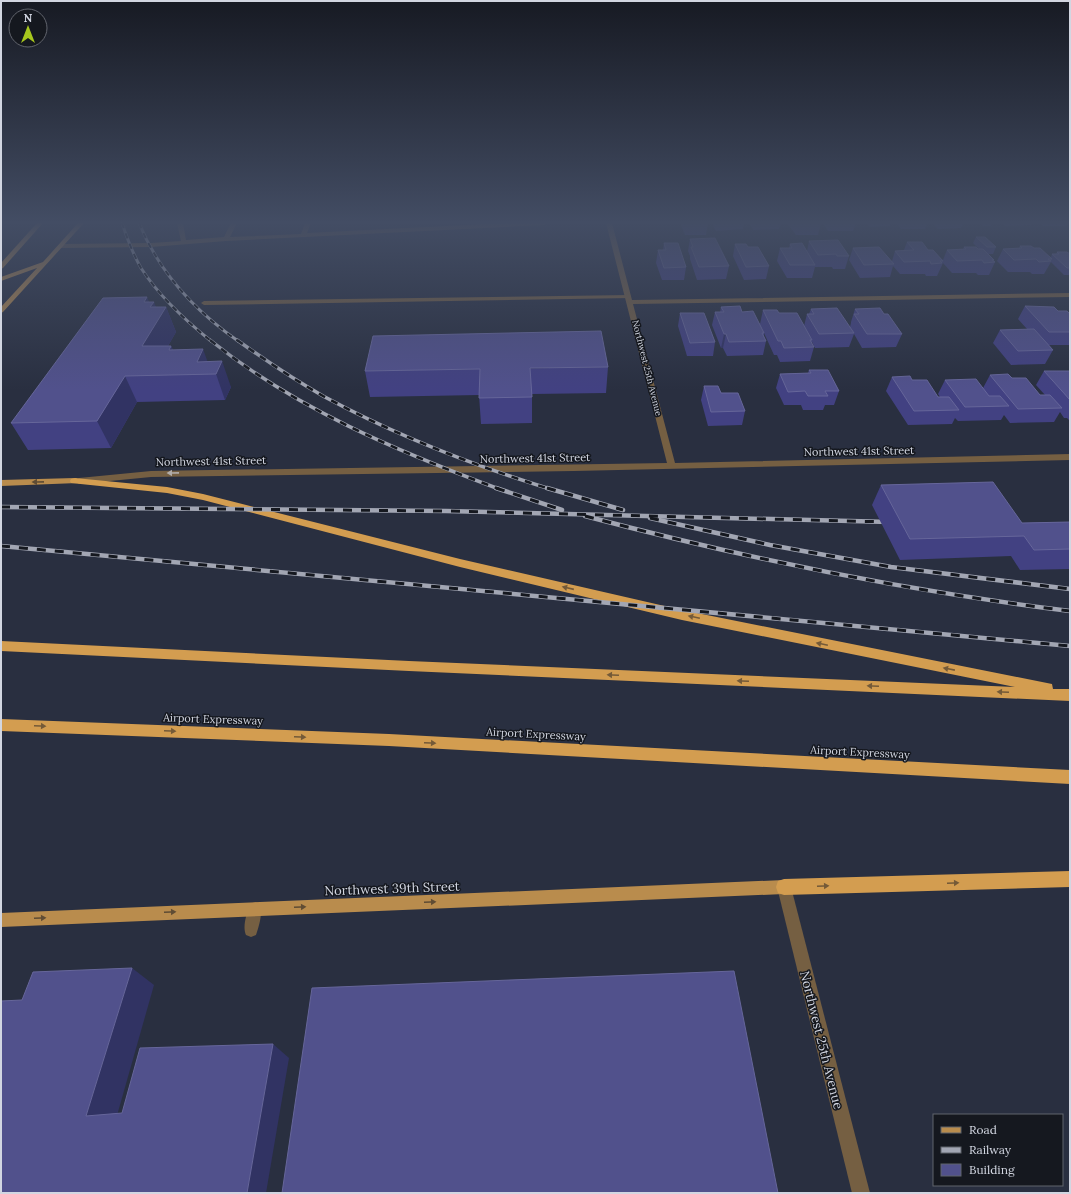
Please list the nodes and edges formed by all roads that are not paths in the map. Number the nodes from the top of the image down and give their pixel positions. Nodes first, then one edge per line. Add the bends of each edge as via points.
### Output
1 (31, 279) edge
2 (624, 279) edge
3 (1070, 295) edge
4 (630, 300) junction
5 (204, 302) dead end
6 (1, 311) edge
7 (1070, 457) edge
8 (672, 466) junction
9 (76, 481) junction
10 (1, 483) edge
11 (1, 646) edge
12 (1070, 694) edge
13 (1, 725) edge
14 (1070, 777) edge
15 (1070, 879) edge
16 (784, 887) junction
17 (255, 909) junction
18 (1, 920) edge
19 (251, 930) dead end
20 (861, 1193) edge

1 - 6 main road
2 - 4 street, Northwest 25th Avenue
3 - 4 street
4 - 5 street
4 - 8 street, Northwest 25th Avenue
7 - 8 street, Northwest 41st Street
8 -> 9 street, Northwest 41st Street via 226,472 151,474
9 -> 10 main road, Northwest 41st Street
12 -> 9 highway via 682,615 460,563 203,497 167,490
12 -> 11 highway via 417,667
13 -> 14 highway, Airport Expressway via 389,740
16 -> 15 highway
17 -> 16 main road, Northwest 39th Street
16 - 20 street, Northwest 25th Avenue
18 -> 17 main road, Northwest 39th Street
17 - 19 street

